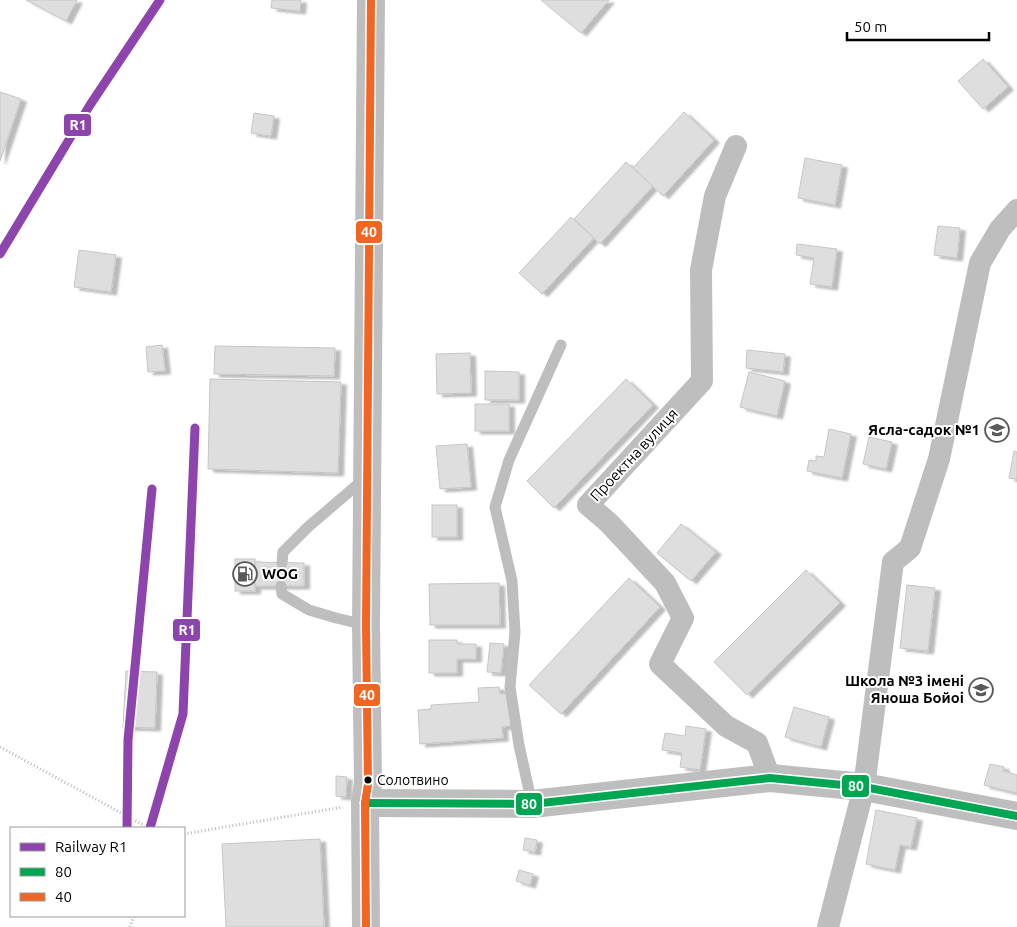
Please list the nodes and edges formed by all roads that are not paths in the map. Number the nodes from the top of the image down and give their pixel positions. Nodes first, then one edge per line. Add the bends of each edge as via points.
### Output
1 (372, 0) edge
2 (736, 146) dead end
3 (1017, 210) edge
4 (561, 346) dead end
5 (367, 476) junction
6 (282, 562) dead end
7 (282, 586) dead end
8 (366, 625) junction
9 (770, 778) junction
10 (864, 787) junction
11 (366, 803) junction
12 (532, 804) junction
13 (1017, 816) edge
14 (366, 927) edge
15 (828, 927) edge

1 - 5 main road
2 - 9 street, Проектна вулиця via 715,196 701,270 702,381 588,505 664,582 684,618 660,664 726,726 757,743
3 - 10 street via 1000,229 980,263 939,459 910,548 893,562
4 - 12 lane via 509,460 495,507 512,581 515,632 510,687
5 - 6 lane via 283,552
5 - 8 main road
7 - 8 lane via 282,594 309,610
8 - 11 main road
9 - 10 main road
9 - 12 main road
10 - 13 main road
10 - 15 street
11 - 12 main road
11 - 14 main road

